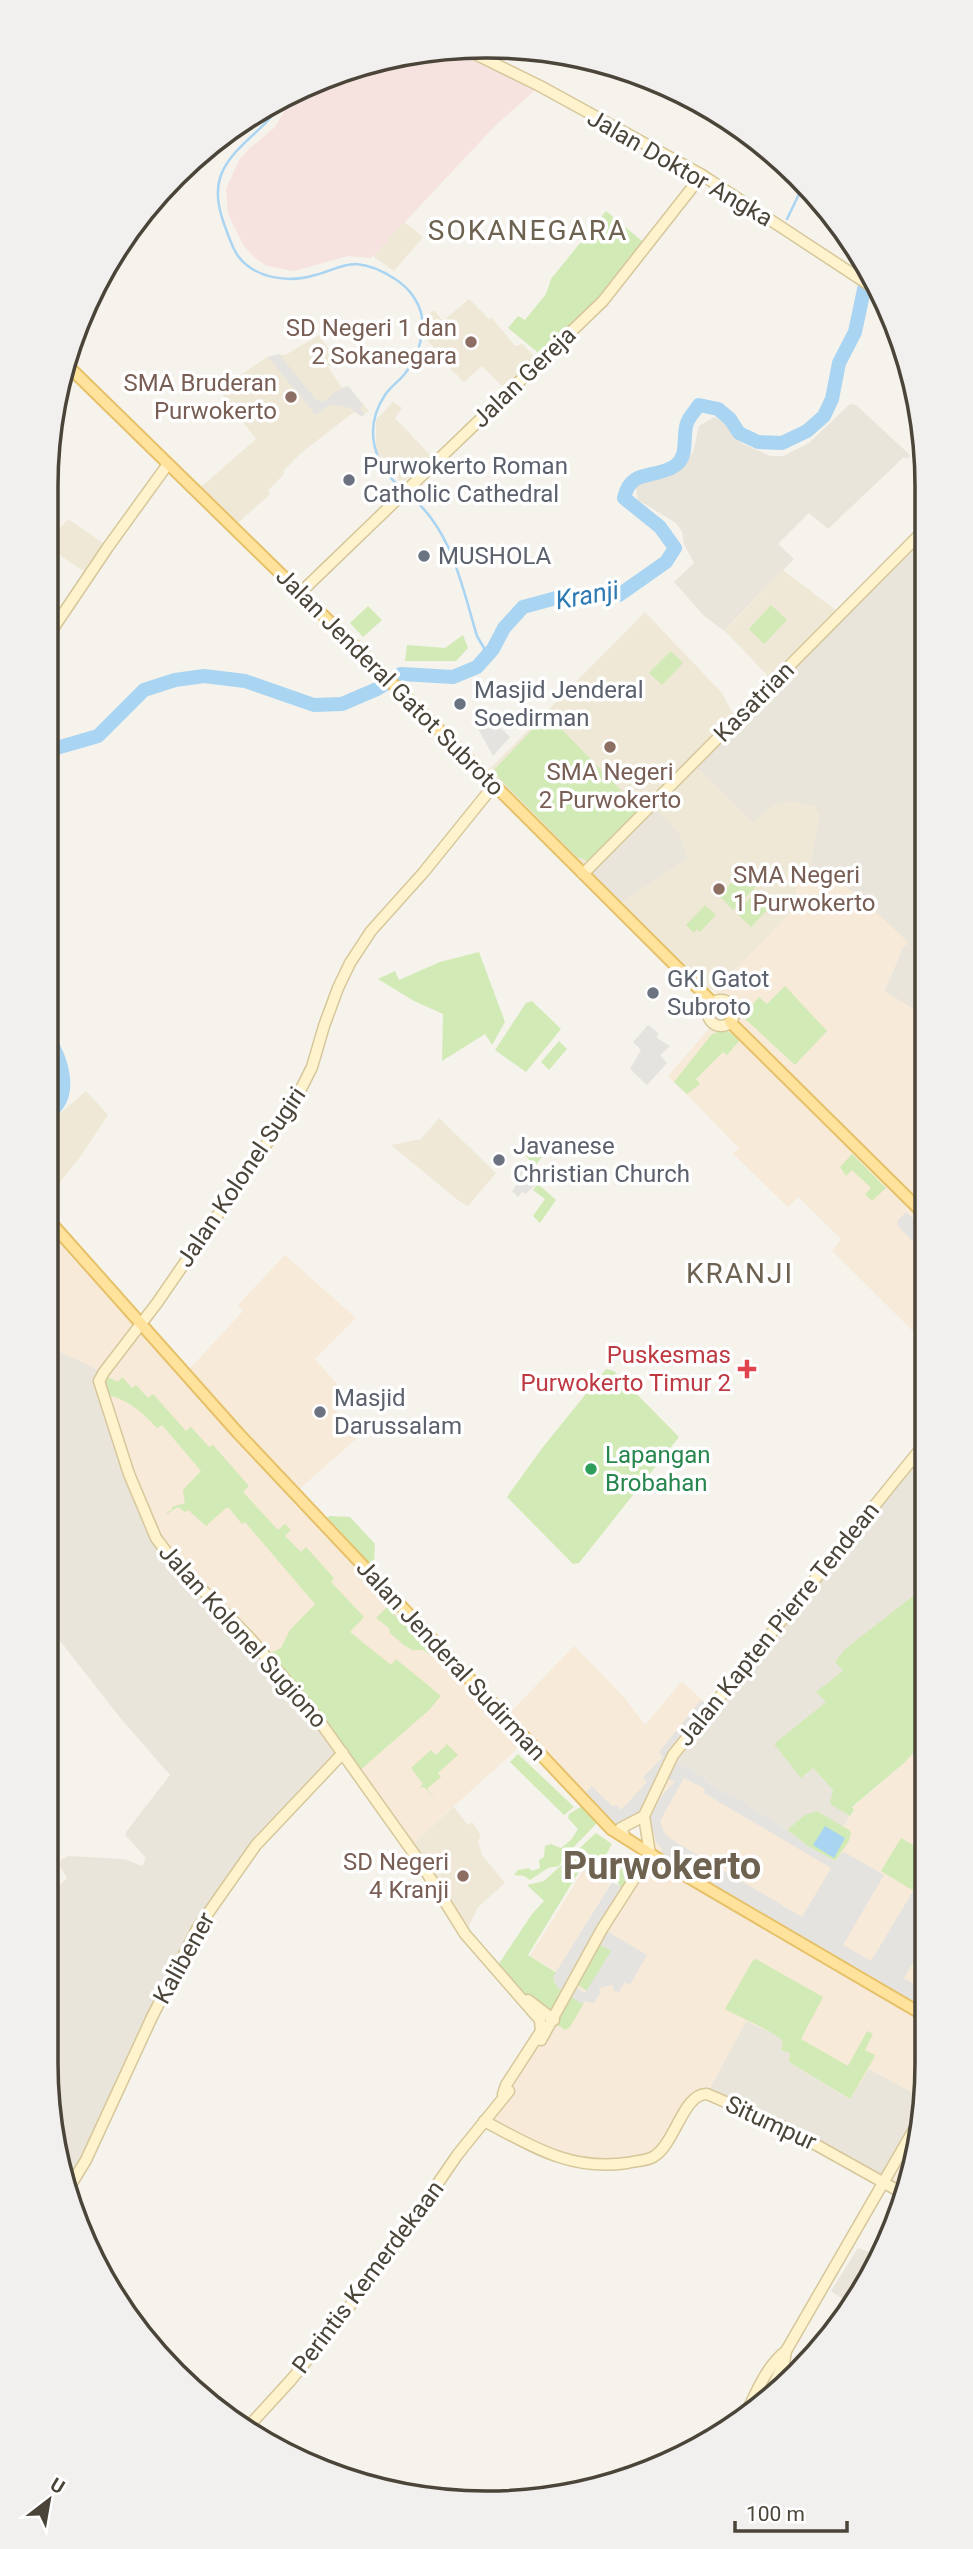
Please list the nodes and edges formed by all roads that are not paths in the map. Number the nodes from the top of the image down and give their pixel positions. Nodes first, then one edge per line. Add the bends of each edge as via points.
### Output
1 (483, 58) edge
2 (702, 175) junction
3 (863, 281) edge
4 (74, 371) edge
5 (168, 464) junction
6 (915, 539) edge
7 (300, 593) junction
8 (58, 621) edge
9 (494, 785) junction
10 (583, 874) junction
11 (713, 1003) junction
12 (730, 1022) junction
13 (915, 1205) edge
14 (58, 1231) edge
15 (140, 1323) junction
16 (915, 1456) edge
17 (343, 1753) junction
18 (644, 1816) junction
19 (625, 1839) junction
20 (650, 1854) junction
21 (523, 1999) junction
22 (915, 2010) edge
23 (554, 2020) junction
24 (525, 2062) junction
25 (484, 2121) junction
26 (908, 2140) edge
27 (74, 2179) edge
28 (884, 2182) junction
29 (896, 2189) edge
30 (786, 2351) junction
31 (777, 2378) edge
32 (755, 2397) edge
33 (253, 2422) edge

1 - 2 street, Jalan Doktor Angka
2 - 3 street, Jalan Doktor Angka
2 - 7 street, Jalan Gereja via 603,301
4 - 5 main road, Jalan Jenderal Gatot Subroto
5 - 7 main road, Jalan Jenderal Gatot Subroto
5 - 8 street
6 - 10 street, Kasatrian
7 - 9 main road, Jalan Jenderal Gatot Subroto
9 - 10 main road, Jalan Jenderal Gatot Subroto
9 - 15 street, Jalan Kolonel Sugiri via 371,931 338,988 298,1096
10 - 11 main road, Jalan Jenderal Gatot Subroto
11 - 12 street via 722,1000 730,1004
11 - 12 street via 708,1011 713,1024
12 - 13 main road
14 - 15 main road, Jalan Jenderal Sudirman
15 - 17 street, Jalan Kolonel Sugiono via 99,1381 154,1534 171,1558 288,1681
15 - 19 main road, Jalan Jenderal Sudirman via 544,1760
16 - 18 street, Jalan Kapten Pierre Tendean via 673,1755
17 - 21 street, Jalan Kolonel Sugiono via 465,1934
17 - 27 street, Kalibener via 256,1845 197,1929
18 - 19 street, Jalan Kapten Pierre Tendean via 621,1828
18 - 20 street
19 - 20 main road, Jalan Jenderal Sudirman
20 - 22 main road, Jalan Jenderal Sudirman
20 - 23 street via 602,1929
21 - 23 street, Jalan Kolonel Sugiono
21 - 24 street, Jalan Kolonel Sugiono via 542,2026
23 - 24 street
24 - 25 street, Perintis Kemerdekaan
25 - 28 street, Situmpur via 557,2158 591,2165 621,2163 651,2159 665,2148 690,2103 707,2094 786,2128
25 - 33 street, Perintis Kemerdekaan via 334,2327
26 - 28 street
28 - 29 street
28 - 30 street
30 - 31 street
30 - 32 street

